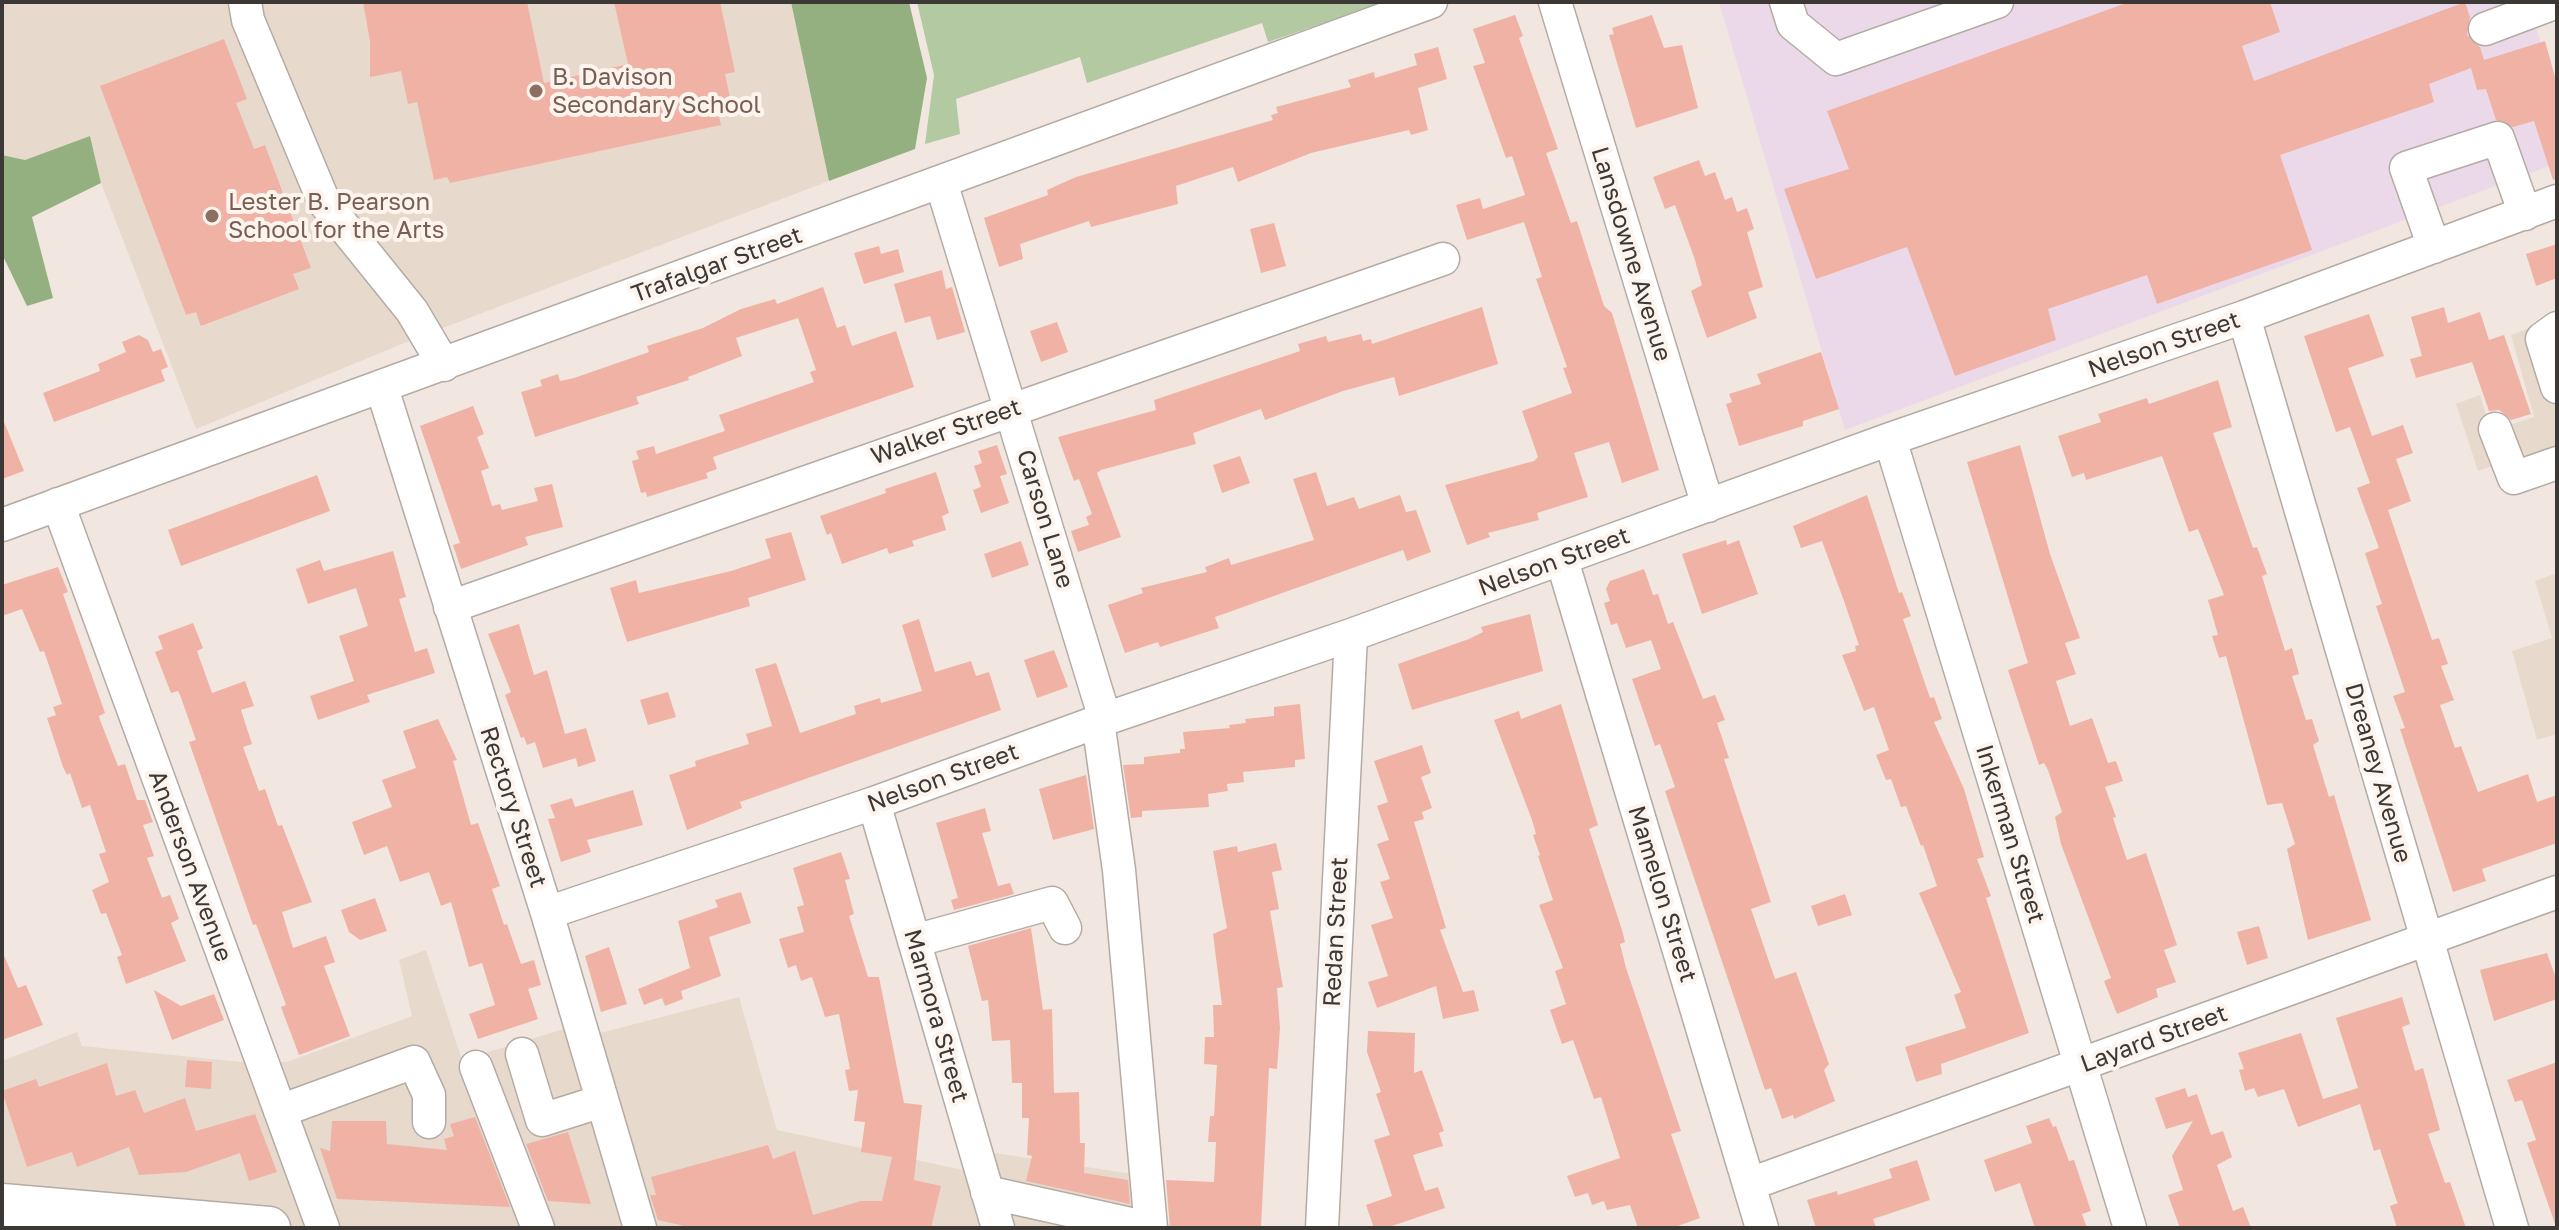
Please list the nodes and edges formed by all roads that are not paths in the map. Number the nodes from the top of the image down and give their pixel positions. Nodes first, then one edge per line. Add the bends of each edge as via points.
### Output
1 (245, 2) edge
2 (1431, 2) edge
3 (1555, 2) edge
4 (1786, 2) edge
5 (1997, 2) edge
6 (2557, 2) edge
7 (2485, 29) dead end
8 (941, 182) junction
9 (2557, 201) edge
10 (2525, 214) junction
11 (2434, 247) junction
12 (1443, 259) dead end
13 (2244, 317) junction
14 (2557, 328) edge
15 (444, 365) junction
16 (2555, 372) edge
17 (382, 388) junction
18 (1012, 409) junction
19 (2495, 429) dead end
20 (1890, 439) junction
21 (2557, 463) edge
22 (58, 504) junction
23 (1708, 506) junction
24 (2, 525) edge
25 (1562, 560) junction
26 (450, 607) junction
27 (1351, 635) junction
28 (1102, 720) junction
29 (874, 803) junction
30 (2557, 892) edge
31 (547, 913) junction
32 (1065, 928) dead end
33 (2426, 939) junction
34 (914, 941) junction
35 (522, 1054) dead end
36 (2081, 1066) junction
37 (476, 1067) dead end
38 (602, 1101) junction
39 (280, 1111) junction
40 (429, 1122) dead end
41 (1750, 1184) junction
42 (987, 1192) junction
43 (6, 1196) edge
44 (269, 1228) edge
45 (323, 1228) edge
46 (538, 1228) edge
47 (640, 1228) edge
48 (998, 1228) edge
49 (1150, 1228) edge
50 (1322, 1228) edge
51 (1762, 1228) edge
52 (2130, 1228) edge
53 (2512, 1228) edge

1 - 15 street via 324,202 412,311
2 - 8 street, Trafalgar Street
3 - 23 street, Lansdowne Avenue
4 - 5 street via 1793,24 1836,59
6 - 7 street
8 - 15 street, Trafalgar Street
8 - 18 street, Carson Lane
9 - 10 street, Nelson Street
10 - 11 street, Nelson Street
10 - 11 street via 2498,138 2406,168
11 - 13 street, Nelson Street
12 - 18 street, Walker Street
13 - 20 street, Nelson Street
13 - 33 street, Dreaney Avenue
14 - 16 street via 2542,339
15 - 17 street, Trafalgar Street
17 - 22 street, Trafalgar Street
17 - 26 street, Rectory Street
18 - 26 street, Walker Street
18 - 28 street, Carson Lane
19 - 21 street via 2514,478
20 - 23 street, Nelson Street
20 - 36 street, Inkerman Street
22 - 24 street, Trafalgar Street
22 - 39 street, Anderson Avenue
23 - 25 street, Nelson Street
25 - 27 street, Nelson Street
25 - 41 street, Mamelon Street
26 - 31 street, Rectory Street
27 - 28 street, Nelson Street
27 - 50 street, Redan Street
28 - 29 street, Nelson Street
28 - 49 street, Carson Lane
29 - 31 street, Nelson Street
29 - 34 street, Marmora Street
30 - 33 street, Layard Street
31 - 38 street, Rectory Street
32 - 34 street via 1052,903
33 - 36 street, Layard Street
33 - 53 street, Dreaney Avenue
34 - 42 street, Marmora Street
35 - 38 street via 542,1120
36 - 41 street, Layard Street
36 - 52 street, Inkerman Street
37 - 46 street
38 - 47 street, Rectory Street
39 - 40 street via 414,1062 429,1095
39 - 45 street, Anderson Avenue
41 - 51 street, Mamelon Street
42 - 48 street, Marmora Street
42 - 49 street
43 - 44 main road

